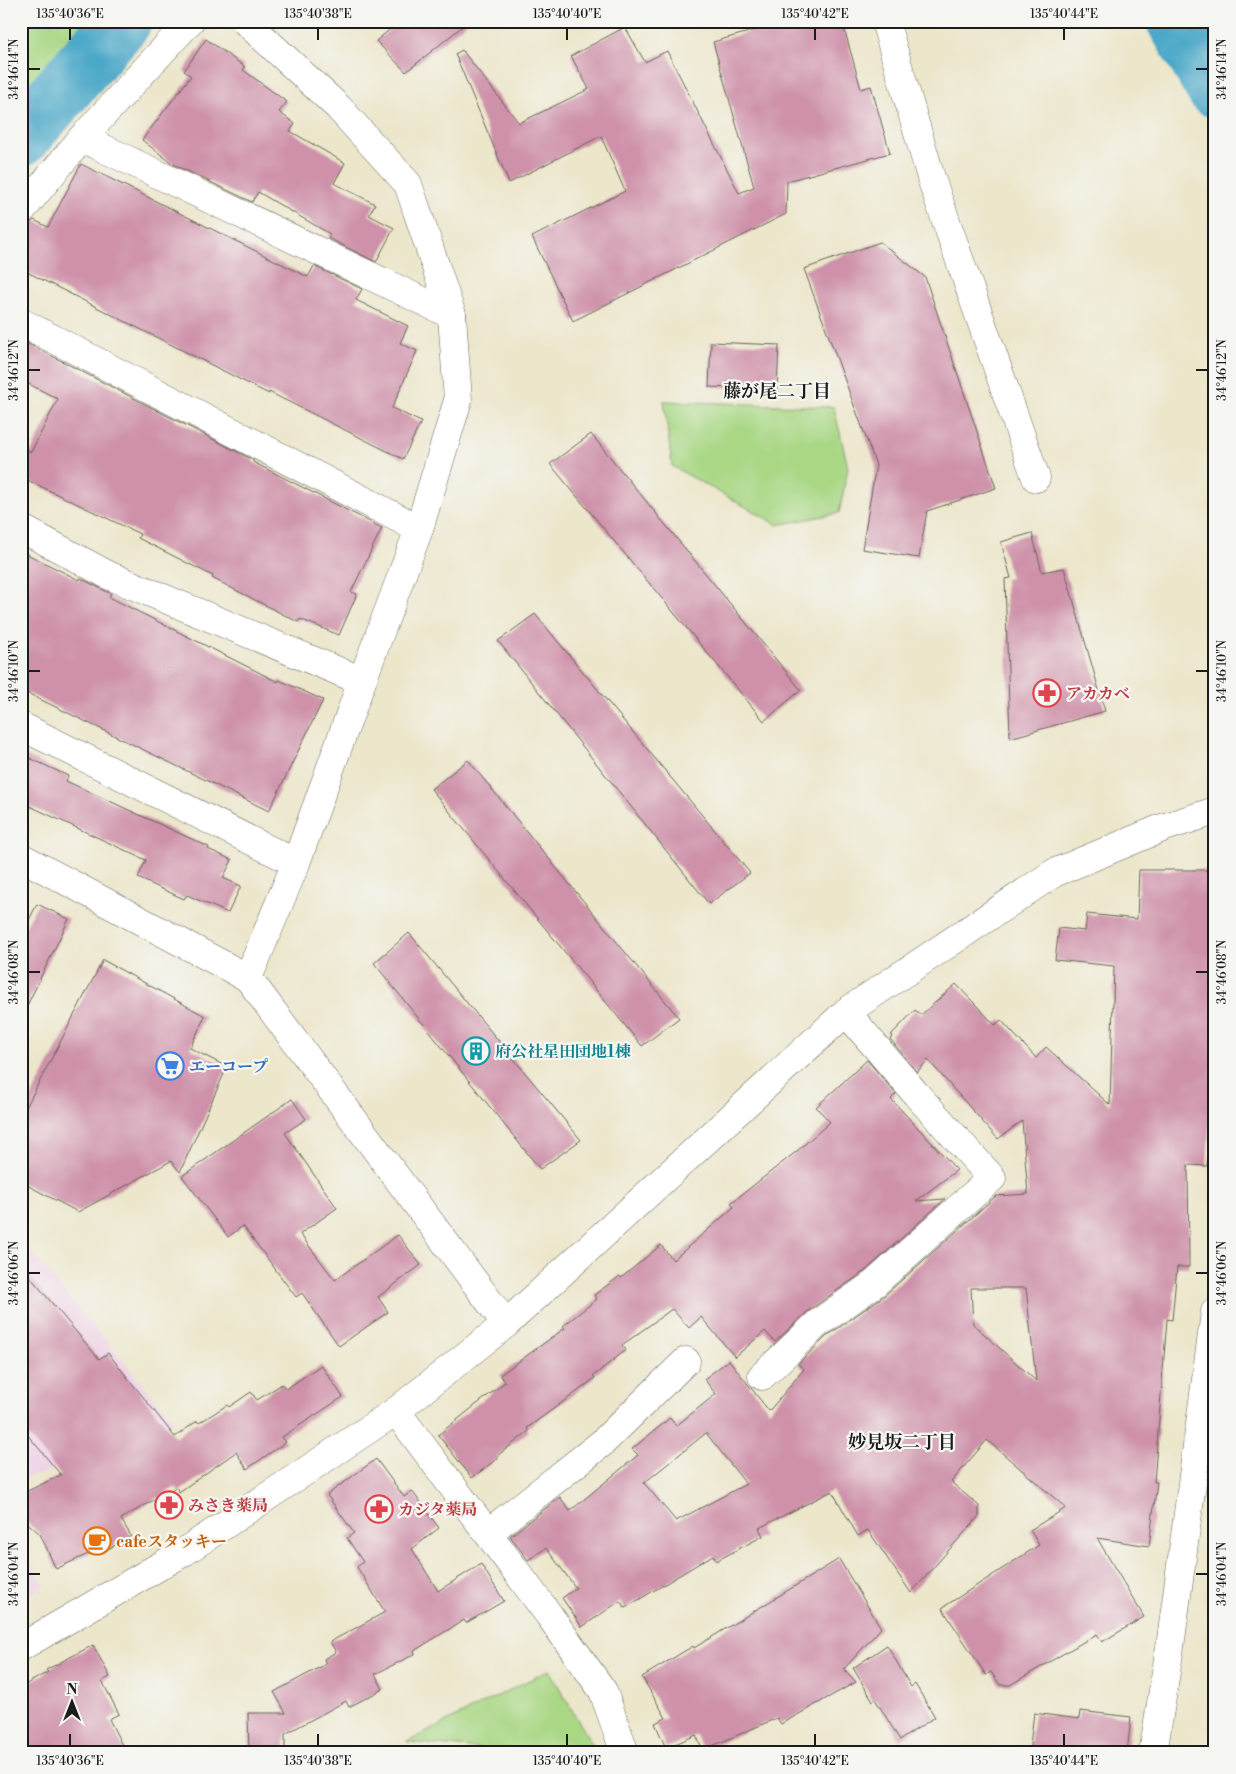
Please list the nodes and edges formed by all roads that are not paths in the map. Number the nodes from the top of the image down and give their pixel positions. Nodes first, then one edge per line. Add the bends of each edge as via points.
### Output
1 (190, 21) edge
2 (245, 21) edge
3 (885, 21) edge
4 (82, 138) junction
5 (21, 211) edge
6 (452, 314) junction
7 (21, 322) edge
8 (1036, 478) dead end
9 (21, 528) edge
10 (419, 529) junction
11 (362, 681) junction
12 (21, 726) edge
13 (1215, 811) edge
14 (21, 857) edge
15 (296, 863) junction
16 (248, 978) junction
17 (846, 1012) junction
18 (1215, 1312) edge
19 (506, 1324) junction
20 (686, 1361) dead end
21 (762, 1376) dead end
22 (396, 1411) junction
23 (488, 1533) junction
24 (21, 1647) edge
25 (626, 1753) edge
26 (1153, 1753) edge

1 - 4 street
2 - 6 street via 338,107 408,184
3 - 8 street via 932,181
4 - 5 street
4 - 6 street
6 - 10 street via 458,400
7 - 10 street
9 - 11 street via 108,575
10 - 11 street
11 - 15 street
12 - 15 street
13 - 17 street via 1162,828 1054,873
14 - 16 street
15 - 16 street
16 - 19 street
17 - 19 street
17 - 21 street via 992,1178 875,1283 817,1324
18 - 26 street
19 - 22 street
20 - 23 street via 602,1443
22 - 23 street
22 - 24 street via 184,1552
23 - 25 street via 603,1691

